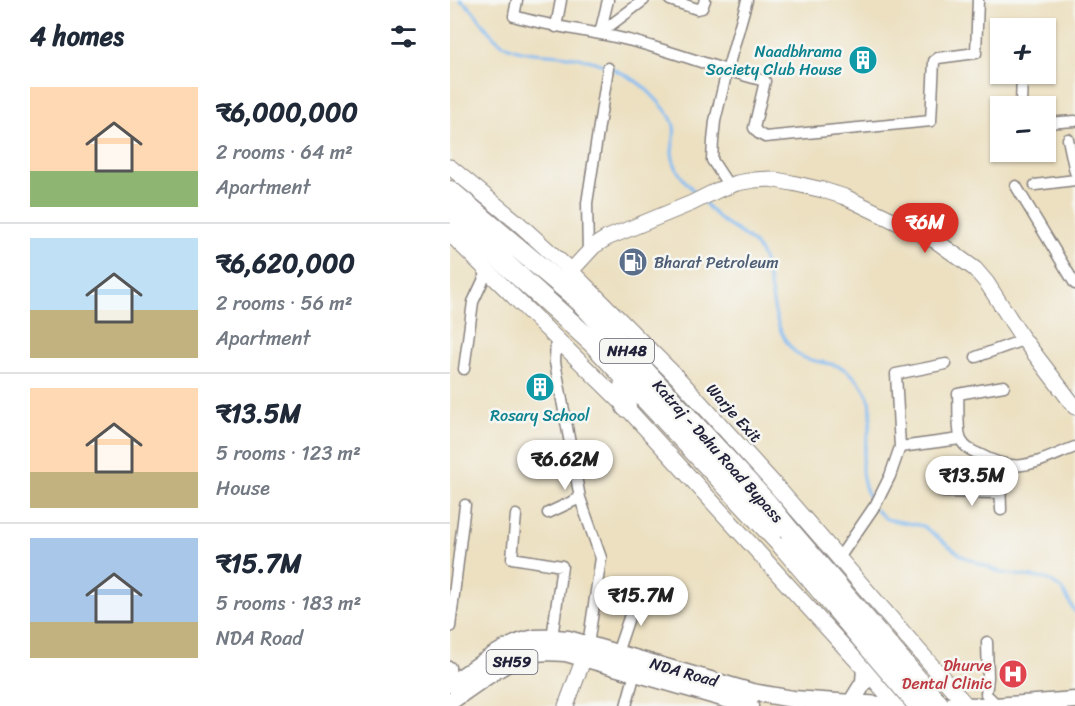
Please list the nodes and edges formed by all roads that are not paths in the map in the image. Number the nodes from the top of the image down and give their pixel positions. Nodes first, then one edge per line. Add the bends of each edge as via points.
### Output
1 (517, 0) edge
2 (561, 0) edge
3 (608, 0) edge
4 (644, 0) edge
5 (670, 0) edge
6 (705, 0) edge
7 (747, 0) edge
8 (978, 0) edge
9 (556, 27) junction
10 (600, 33) junction
11 (608, 68) dead end
12 (727, 71) junction
13 (1075, 121) edge
14 (1056, 122) edge
15 (1068, 139) dead end
16 (450, 167) edge
17 (1075, 172) edge
18 (1075, 180) edge
19 (1035, 185) dead end
20 (1016, 186) dead end
21 (723, 188) junction
22 (450, 191) edge
23 (450, 214) edge
24 (450, 234) edge
25 (588, 253) junction
26 (1075, 262) edge
27 (1061, 265) junction
28 (488, 270) junction
29 (571, 272) junction
30 (1075, 284) edge
31 (556, 339) junction
32 (1023, 340) junction
33 (976, 357) dead end
34 (946, 364) dead end
35 (464, 369) dead end
36 (626, 377) junction
37 (1004, 386) dead end
38 (626, 407) junction
39 (1075, 407) edge
40 (960, 439) junction
41 (900, 447) junction
42 (1075, 447) edge
43 (1005, 465) junction
44 (943, 492) dead end
45 (1000, 493) junction
46 (580, 498) junction
47 (465, 505) dead end
48 (1001, 510) dead end
49 (548, 513) dead end
50 (516, 516) dead end
51 (786, 538) junction
52 (839, 558) junction
53 (638, 591) dead end
54 (450, 627) edge
55 (552, 638) junction
56 (987, 642) dead end
57 (586, 651) junction
58 (617, 653) junction
59 (450, 667) edge
60 (865, 668) junction
61 (635, 673) junction
62 (452, 692) edge
63 (710, 700) edge
64 (1075, 700) edge
65 (851, 703) junction
66 (890, 705) edge
67 (566, 706) edge
68 (626, 706) edge
69 (750, 706) edge
70 (919, 706) edge
71 (940, 706) edge
72 (966, 706) edge
73 (997, 706) edge

1 - 9 street via 514,16
2 - 9 street
3 - 10 street
4 - 10 street
5 - 6 street via 697,9 702,8
7 - 12 street
8 - 12 street via 976,53 934,61 931,121 765,137 754,128 765,81
9 - 10 street
10 - 12 street
11 - 25 street via 587,203
12 - 21 street via 715,121 712,160
13 - 14 street
15 - 17 street
16 - 29 street, Warje Exit
18 - 19 street
20 - 27 street
21 - 25 street via 624,230
21 - 32 street via 770,179 823,189 936,241 975,269
22 - 51 highway, Katraj - Dehu Road Bypass / NH48 via 578,299 766,502
23 - 36 highway, Katraj - Dehu Road Bypass / NH48
24 - 28 street
25 - 29 street
26 - 27 street
27 - 30 street
28 - 31 street
28 - 35 street via 473,302
29 - 52 street, Warje Exit via 677,377
31 - 38 street
31 - 46 street via 555,362
32 - 33 street
32 - 39 street
34 - 41 street via 896,374
36 - 38 highway
36 - 51 highway, Katraj - Dehu Road Bypass / NH48
37 - 40 street via 958,394
38 - 60 street
40 - 41 street
40 - 43 street via 966,448
41 - 52 street via 876,504
42 - 43 street via 1022,467
43 - 45 street
44 - 45 street
45 - 48 street
46 - 49 street
46 - 57 street via 601,558
47 - 54 street
50 - 55 street via 512,558 562,566
51 - 70 highway, Katraj - Dehu Road Bypass / NH48, bridge
51 - 71 highway, Katraj - Dehu Road Bypass / NH48, bridge
52 - 72 street, Warje Exit
53 - 58 street
55 - 57 main road, NDA Road / SH59 via 568,639
55 - 62 main road, NDA Road / SH59 via 510,646
56 - 73 street via 986,694
57 - 58 main road, SH59
57 - 61 main road, NDA Road / SH59
57 - 62 main road, NDA Road / SH59 via 529,654
57 - 67 street
58 - 65 main road, NDA Road / SH59 via 768,696
59 - 62 street
60 - 65 main road via 864,682
60 - 66 street
61 - 63 main road, NDA Road / SH59
61 - 68 street
63 - 69 main road, NDA Road / SH59
64 - 73 main road, SH59
65 - 66 main road, NDA Road / SH59
66 - 72 main road, NDA Road / SH59
72 - 73 main road, SH59

